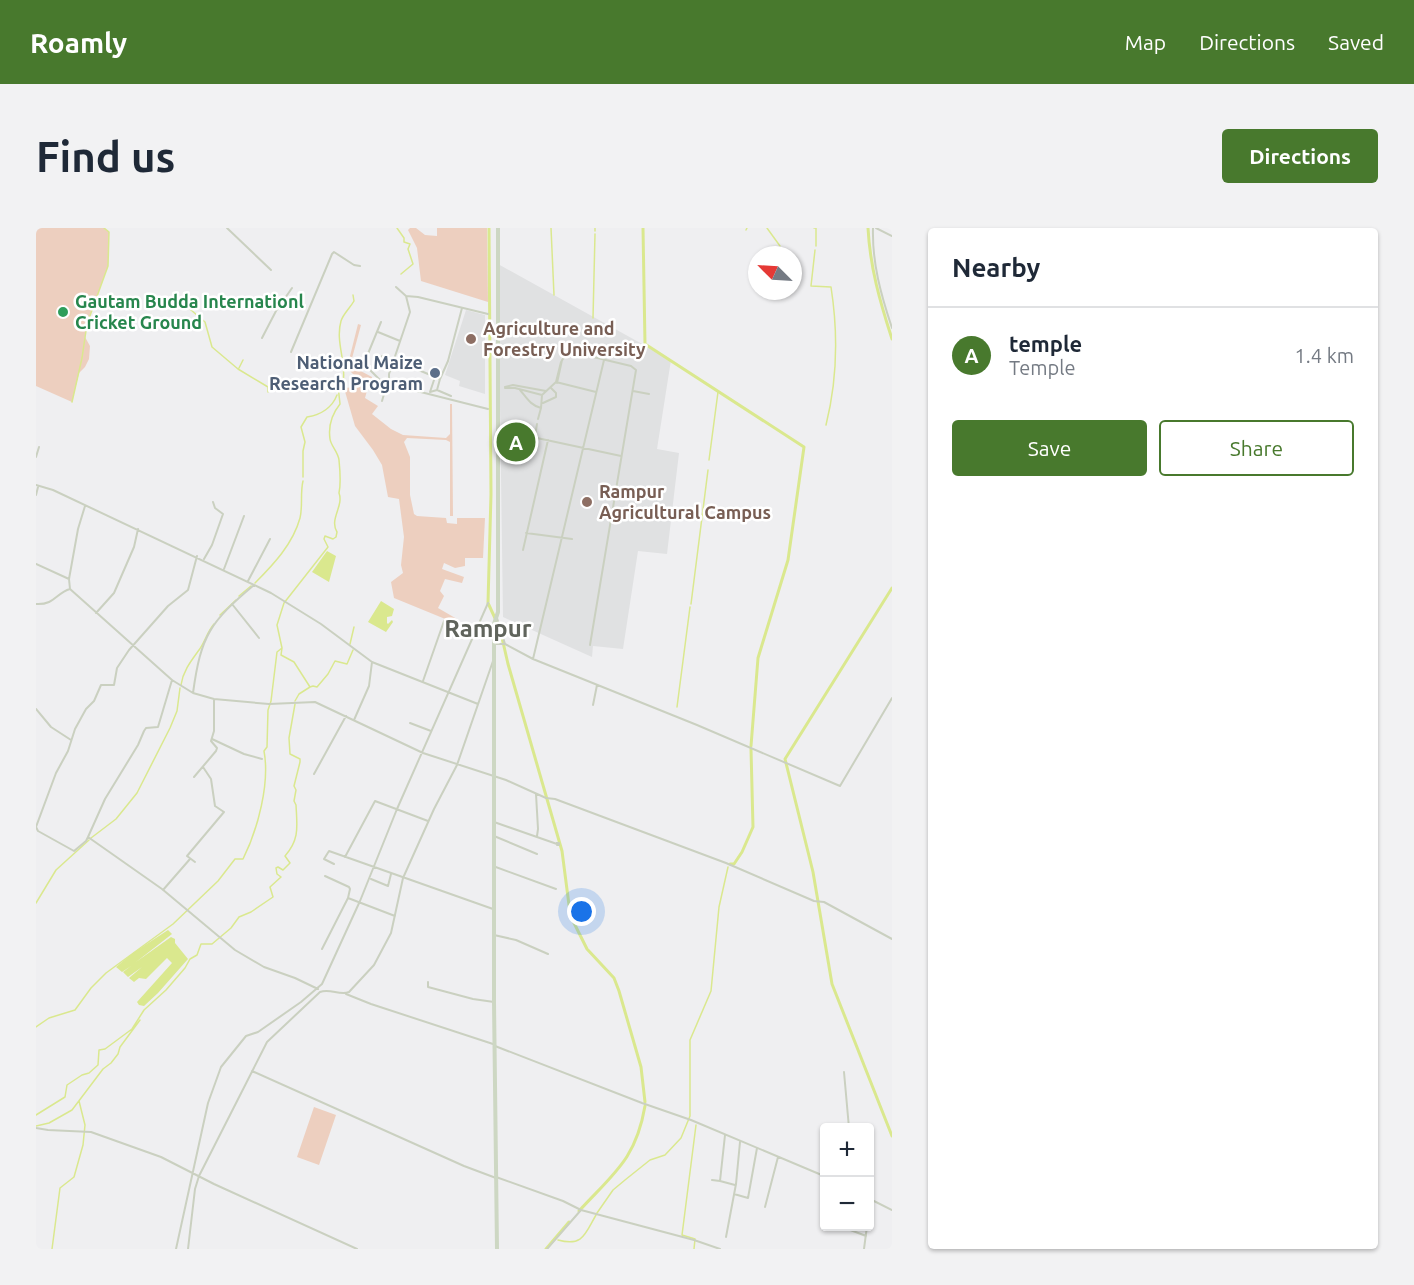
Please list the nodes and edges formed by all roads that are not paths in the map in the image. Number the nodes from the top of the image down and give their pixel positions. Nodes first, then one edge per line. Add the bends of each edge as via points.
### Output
1 (227, 228) edge
2 (498, 228) edge
3 (874, 228) edge
4 (892, 236) edge
5 (360, 266) dead end
6 (271, 270) dead end
7 (396, 287) dead end
8 (292, 288) dead end
9 (406, 296) junction
10 (462, 308) junction
11 (488, 314) dead end
12 (381, 322) dead end
13 (892, 328) edge
14 (378, 332) junction
15 (262, 338) dead end
16 (400, 341) junction
17 (291, 352) dead end
18 (394, 360) junction
19 (604, 360) junction
20 (378, 361) dead end
21 (435, 377) junction
22 (440, 379) junction
23 (388, 383) junction
24 (553, 385) junction
25 (437, 390) junction
26 (520, 390) junction
27 (633, 392) junction
28 (430, 393) junction
29 (597, 393) junction
30 (649, 394) dead end
31 (542, 395) junction
32 (451, 396) dead end
33 (382, 401) dead end
34 (543, 403) junction
35 (541, 408) junction
36 (488, 409) dead end
37 (538, 418) dead end
38 (537, 424) dead end
39 (548, 440) junction
40 (39, 447) dead end
41 (584, 448) junction
42 (621, 456) junction
43 (36, 457) edge
44 (37, 485) edge
45 (36, 495) edge
46 (213, 502) dead end
47 (86, 505) junction
48 (244, 516) dead end
49 (138, 529) junction
50 (526, 533) junction
51 (562, 537) junction
52 (270, 539) dead end
53 (572, 539) dead end
54 (523, 550) dead end
55 (196, 556) junction
56 (204, 560) junction
57 (36, 564) edge
58 (224, 569) junction
59 (69, 579) junction
60 (248, 581) junction
61 (255, 585) junction
62 (70, 589) junction
63 (488, 603) dead end
64 (36, 604) edge
65 (232, 604) junction
66 (96, 613) junction
67 (497, 617) junction
68 (259, 638) dead end
69 (500, 643) junction
70 (134, 645) junction
71 (590, 645) dead end
72 (494, 658) junction
73 (533, 659) junction
74 (372, 662) junction
75 (172, 680) junction
76 (423, 681) junction
77 (597, 685) junction
78 (193, 693) junction
79 (892, 698) edge
80 (214, 699) junction
81 (478, 704) junction
82 (593, 705) dead end
83 (36, 709) edge
84 (346, 716) junction
85 (354, 720) junction
86 (410, 723) dead end
87 (431, 731) junction
88 (212, 739) junction
89 (71, 740) junction
90 (422, 753) junction
91 (262, 759) dead end
92 (457, 765) junction
93 (203, 767) junction
94 (314, 774) dead end
95 (194, 777) dead end
96 (494, 777) junction
97 (536, 794) junction
98 (397, 809) junction
99 (428, 822) junction
100 (494, 822) junction
101 (494, 836) junction
102 (537, 836) junction
103 (87, 837) junction
104 (557, 844) dead end
105 (537, 854) dead end
106 (345, 857) junction
107 (190, 859) junction
108 (195, 862) dead end
109 (334, 864) dead end
110 (493, 866) junction
111 (392, 874) junction
112 (325, 876) dead end
113 (403, 878) junction
114 (371, 879) dead end
115 (556, 889) dead end
116 (163, 890) junction
117 (348, 898) junction
118 (493, 909) junction
119 (395, 916) junction
120 (494, 935) junction
121 (892, 939) edge
122 (322, 949) dead end
123 (548, 954) dead end
124 (428, 982) dead end
125 (318, 989) junction
126 (346, 994) junction
127 (494, 1002) junction
128 (495, 1045) junction
129 (252, 1071) junction
130 (844, 1072) dead end
131 (849, 1123) edge
132 (36, 1128) edge
133 (725, 1135) junction
134 (740, 1141) junction
135 (757, 1148) junction
136 (778, 1156) junction
137 (820, 1174) edge
138 (199, 1176) junction
139 (496, 1178) junction
140 (712, 1180) dead end
141 (720, 1181) junction
142 (736, 1185) junction
143 (734, 1194) junction
144 (874, 1201) edge
145 (765, 1207) dead end
146 (580, 1209) junction
147 (892, 1210) edge
148 (852, 1231) edge
149 (867, 1231) edge
150 (866, 1236) junction
151 (726, 1237) dead end
152 (176, 1249) edge
153 (188, 1249) edge
154 (357, 1249) edge
155 (497, 1249) edge
156 (547, 1249) edge
157 (720, 1249) edge
158 (864, 1249) edge

1 - 6 street
2 - 67 main road
3 - 4 street
3 - 13 street via 876,270
5 - 17 street via 332,254
7 - 9 street
8 - 15 street
9 - 10 street
9 - 16 street via 410,312
10 - 11 street
10 - 22 street
12 - 14 street
14 - 16 street
14 - 23 street via 365,361 381,381
16 - 18 street
18 - 20 street via 382,356
18 - 21 street
18 - 23 street
19 - 24 street via 568,351
19 - 27 street via 635,368
19 - 29 street
21 - 22 street
21 - 28 street
22 - 25 street
23 - 28 street
23 - 33 street
24 - 26 street via 545,392 505,387
24 - 29 street
24 - 31 street
24 - 34 street via 556,397
25 - 28 street
25 - 32 street
26 - 31 street
26 - 35 street via 530,403
27 - 30 street
27 - 42 street
28 - 36 street
29 - 41 street
31 - 34 street
34 - 35 street
35 - 37 street
38 - 39 street via 535,436
39 - 41 street
39 - 50 street
40 - 43 street
41 - 42 street
41 - 51 street
42 - 71 street
44 - 45 street
44 - 47 street
46 - 56 street via 223,514
47 - 49 street
47 - 59 street
48 - 58 street
49 - 55 street
49 - 66 street via 114,593
50 - 51 street
50 - 54 street
51 - 53 street
51 - 73 street
52 - 60 street
55 - 56 street
55 - 70 street via 188,590 168,606
56 - 58 street
57 - 59 street
58 - 60 street
59 - 62 street
60 - 61 street
61 - 65 street
61 - 74 street via 285,601
62 - 64 street via 46,604
62 - 66 street
63 - 87 street
65 - 68 street
65 - 78 street via 206,636
66 - 70 street
67 - 69 street
67 - 69 main road via 494,624
69 - 72 main road
69 - 73 street
69 - 76 street via 444,621
70 - 75 street
70 - 89 street via 117,668 114,685 99,686
72 - 81 street
72 - 96 main road
73 - 77 street
74 - 76 street
74 - 85 street via 369,686
75 - 78 street
75 - 103 street via 158,727 144,730
76 - 81 street
77 - 79 street via 840,786
77 - 82 street
78 - 80 street
80 - 84 street via 270,704 315,702
80 - 88 street
81 - 92 street
83 - 89 street via 51,727
84 - 85 street
84 - 94 street
85 - 90 street
86 - 87 street
87 - 90 street
88 - 91 street
88 - 93 street via 217,748
89 - 103 street via 36,827 74,851
90 - 92 street
90 - 98 street
92 - 96 street
92 - 99 street
93 - 95 street
93 - 107 street via 211,779 215,806 224,812 187,856
96 - 97 street
96 - 100 main road
97 - 102 street
97 - 121 street via 726,863 818,901
98 - 99 street
98 - 106 street via 375,801
98 - 152 street via 322,984 258,1032 246,1036 221,1067 208,1103
99 - 113 street
100 - 101 main road
100 - 102 street
101 - 105 street
101 - 110 main road
102 - 104 street
103 - 116 street
106 - 109 street via 329,851 324,859
106 - 111 street
107 - 108 street
107 - 116 street
110 - 115 street
110 - 118 main road
111 - 113 street
111 - 114 street via 387,886
112 - 117 street via 349,887
113 - 118 street
113 - 119 street
116 - 125 street via 235,950 264,967
117 - 119 street
117 - 122 street
118 - 120 main road
119 - 126 street via 374,966
120 - 123 street
120 - 127 main road
124 - 127 street via 428,987
125 - 126 street
125 - 129 street via 267,1042
126 - 128 street
127 - 128 main road
128 - 133 street
128 - 139 main road
129 - 138 street
129 - 139 street
130 - 131 street
132 - 138 street via 92,1132 161,1157
133 - 134 street
133 - 141 street
134 - 135 street
134 - 142 street
135 - 136 street
135 - 143 street via 748,1198
136 - 137 street
136 - 145 street
138 - 153 street
138 - 154 street
139 - 146 street
139 - 155 main road
140 - 141 street
141 - 142 street
142 - 143 street
143 - 151 street
144 - 147 street
146 - 156 street
146 - 157 street
148 - 150 street
149 - 150 street
150 - 158 street

